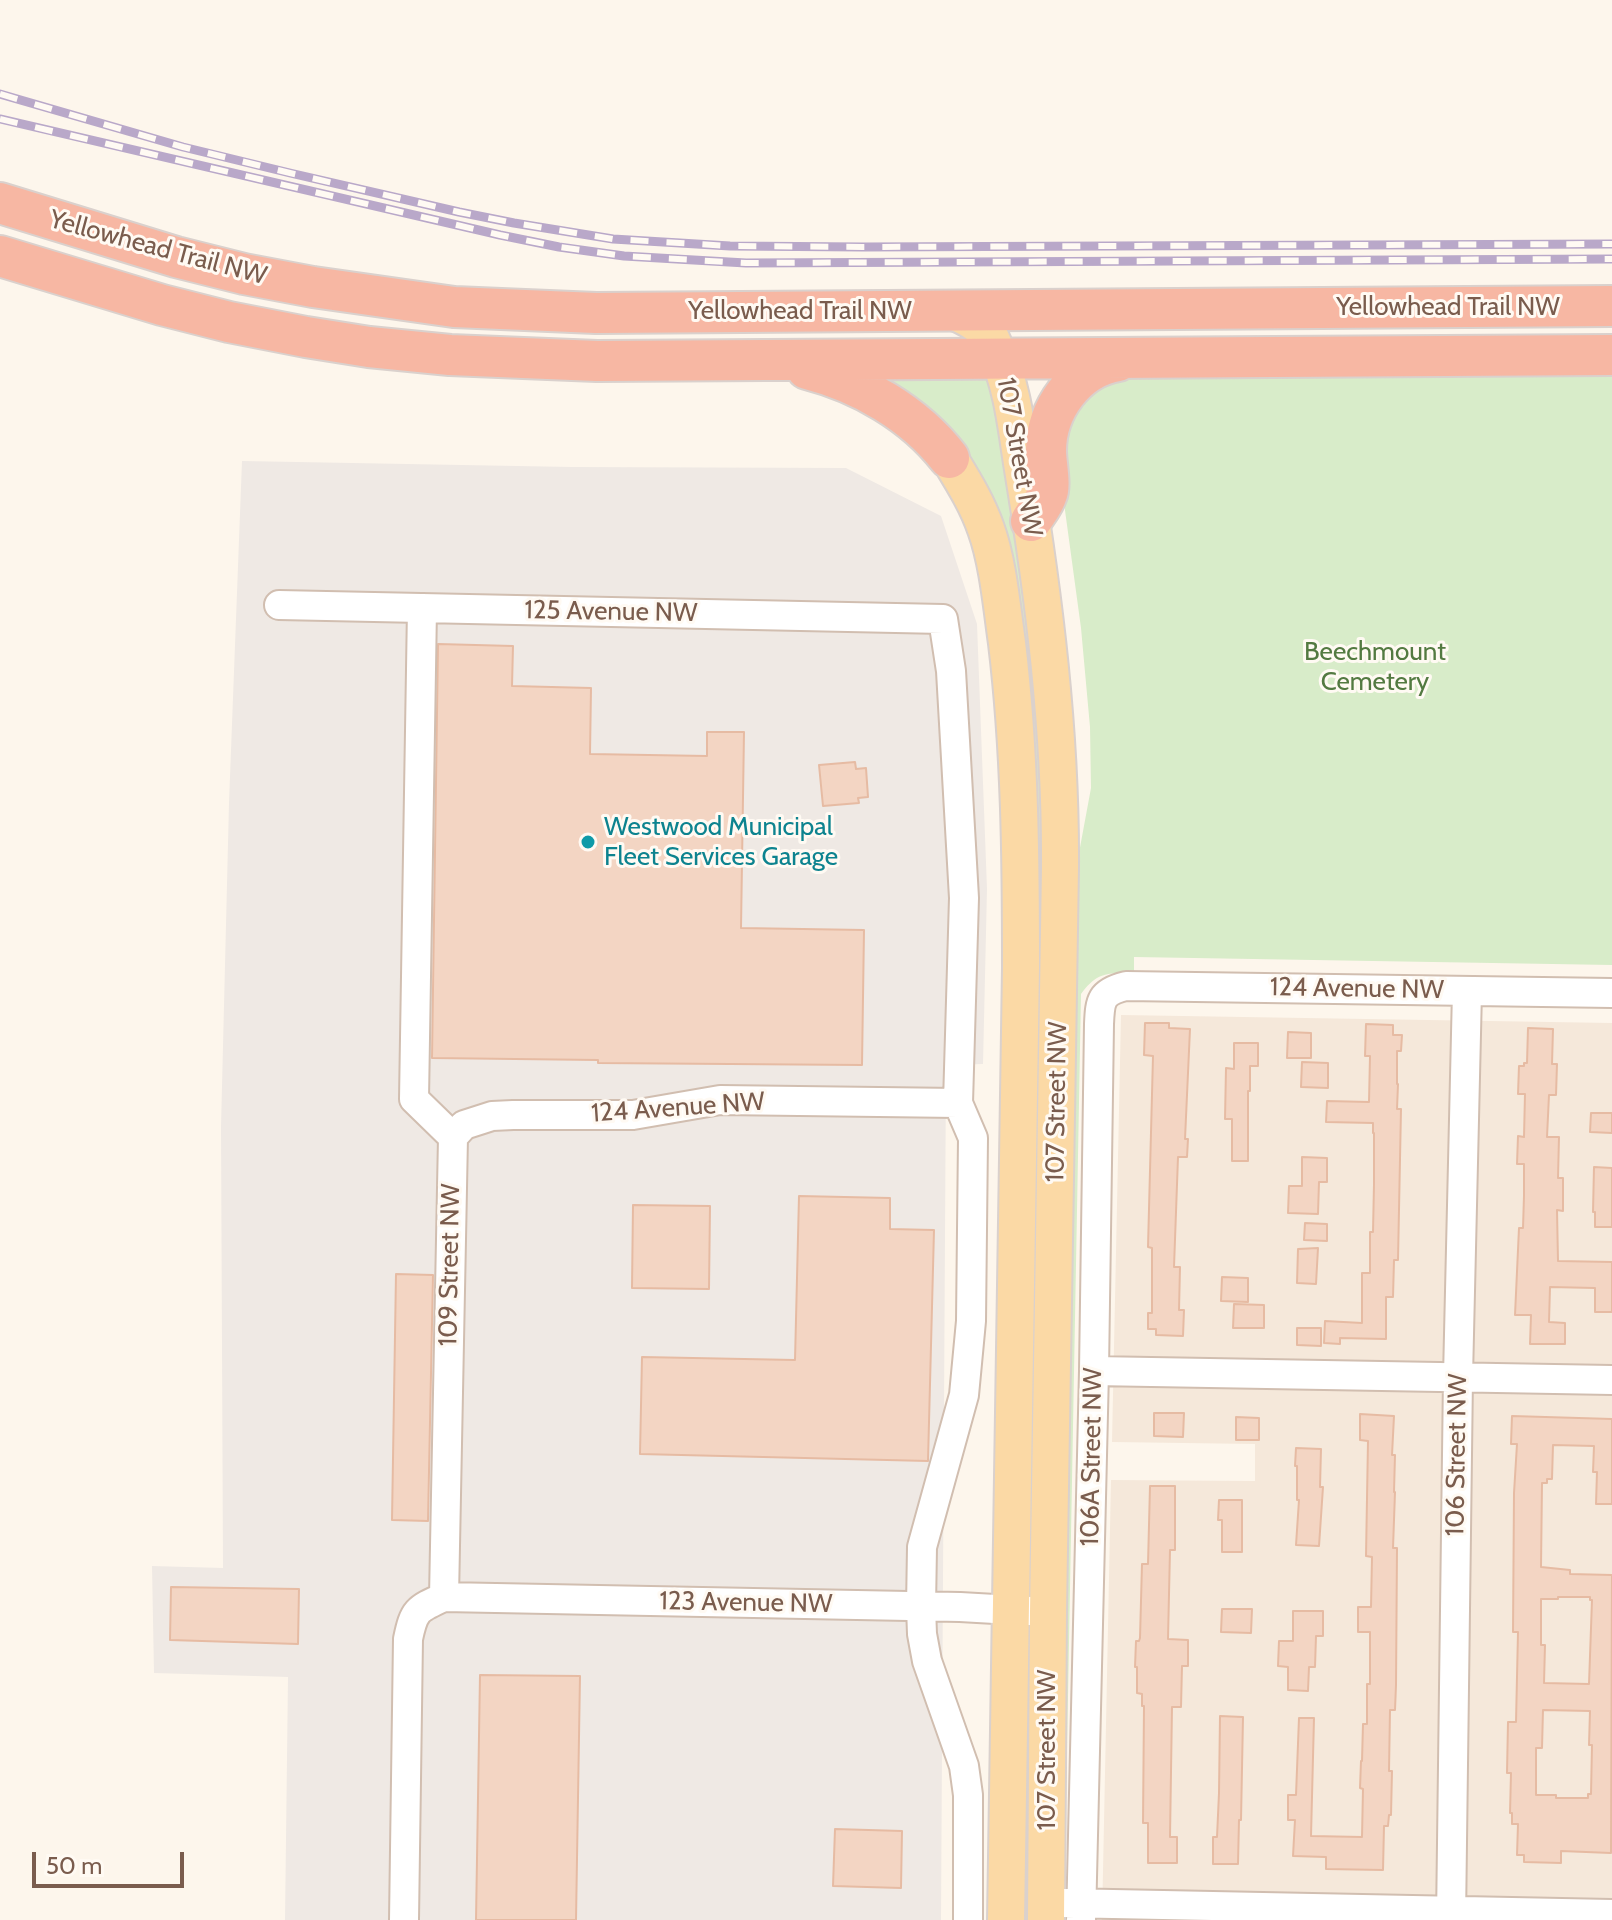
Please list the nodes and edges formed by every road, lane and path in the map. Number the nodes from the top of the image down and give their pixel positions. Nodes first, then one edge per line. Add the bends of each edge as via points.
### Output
1 (0, 203) edge
2 (0, 256) edge
3 (1612, 306) edge
4 (953, 311) junction
5 (1612, 355) edge
6 (1000, 359) junction
7 (1134, 359) junction
8 (739, 360) junction
9 (949, 458) joint
10 (1031, 521) junction
11 (279, 605) dead end
12 (422, 608) junction
13 (1467, 991) junction
14 (1612, 993) edge
15 (1104, 996) joint
16 (958, 1103) junction
17 (453, 1137) junction
18 (1094, 1371) junction
19 (1458, 1377) junction
20 (1612, 1380) edge
21 (444, 1597) junction
22 (921, 1607) junction
23 (1011, 1610) junction
24 (1048, 1612) junction
25 (1063, 1912) edge
26 (1612, 1914) edge
27 (1451, 1915) edge
28 (404, 1920) edge
29 (968, 1920) edge
30 (1006, 1920) edge

1 - 4 highway, Yellowhead Trail NW via 244,274 454,307 596,313
2 - 8 highway, Yellowhead Trail NW via 175,309 369,347 524,359
3 - 4 highway, Yellowhead Trail NW
4 - 6 main road, 107 Street NW via 989,335
5 - 7 highway, Yellowhead Trail NW
6 - 7 highway, Yellowhead Trail NW
6 - 8 highway, Yellowhead Trail NW
6 - 10 main road, 107 Street NW
7 - 10 highway via 1094,369 1058,405 1047,434 1048,492
8 - 9 highway via 805,369 848,383 911,420
9 - 23 main road, 107 Street NW via 987,531 993,559 1012,689 1018,782 1021,953
10 - 24 main road, 107 Street NW via 1051,666 1060,842
11 - 12 street, 125 Avenue NW
12 - 16 street, 125 Avenue NW via 943,619 965,905
12 - 17 street via 414,1099
13 - 14 street, 124 Avenue NW
13 - 15 street, 124 Avenue NW via 1126,986
13 - 19 street, 106 Street NW
15 - 18 street, 106A Street NW via 1099,1024
16 - 17 street, 124 Avenue NW via 720,1100 633,1115 492,1116 464,1125
16 - 22 street via 973,1138 968,1363 954,1438 922,1547
17 - 21 street, 109 Street NW
18 - 19 street
18 - 25 street, 106A Street NW
19 - 20 street
19 - 27 street, 106 Street NW
21 - 22 street, 123 Avenue NW
21 - 28 street via 412,1618 408,1639
22 - 23 street, 123 Avenue NW
22 - 29 street via 927,1661 964,1766
23 - 24 street, 123 Avenue NW
23 - 30 main road, 107 Street NW
24 - 25 main road, 107 Street NW
25 - 27 street
26 - 27 street

